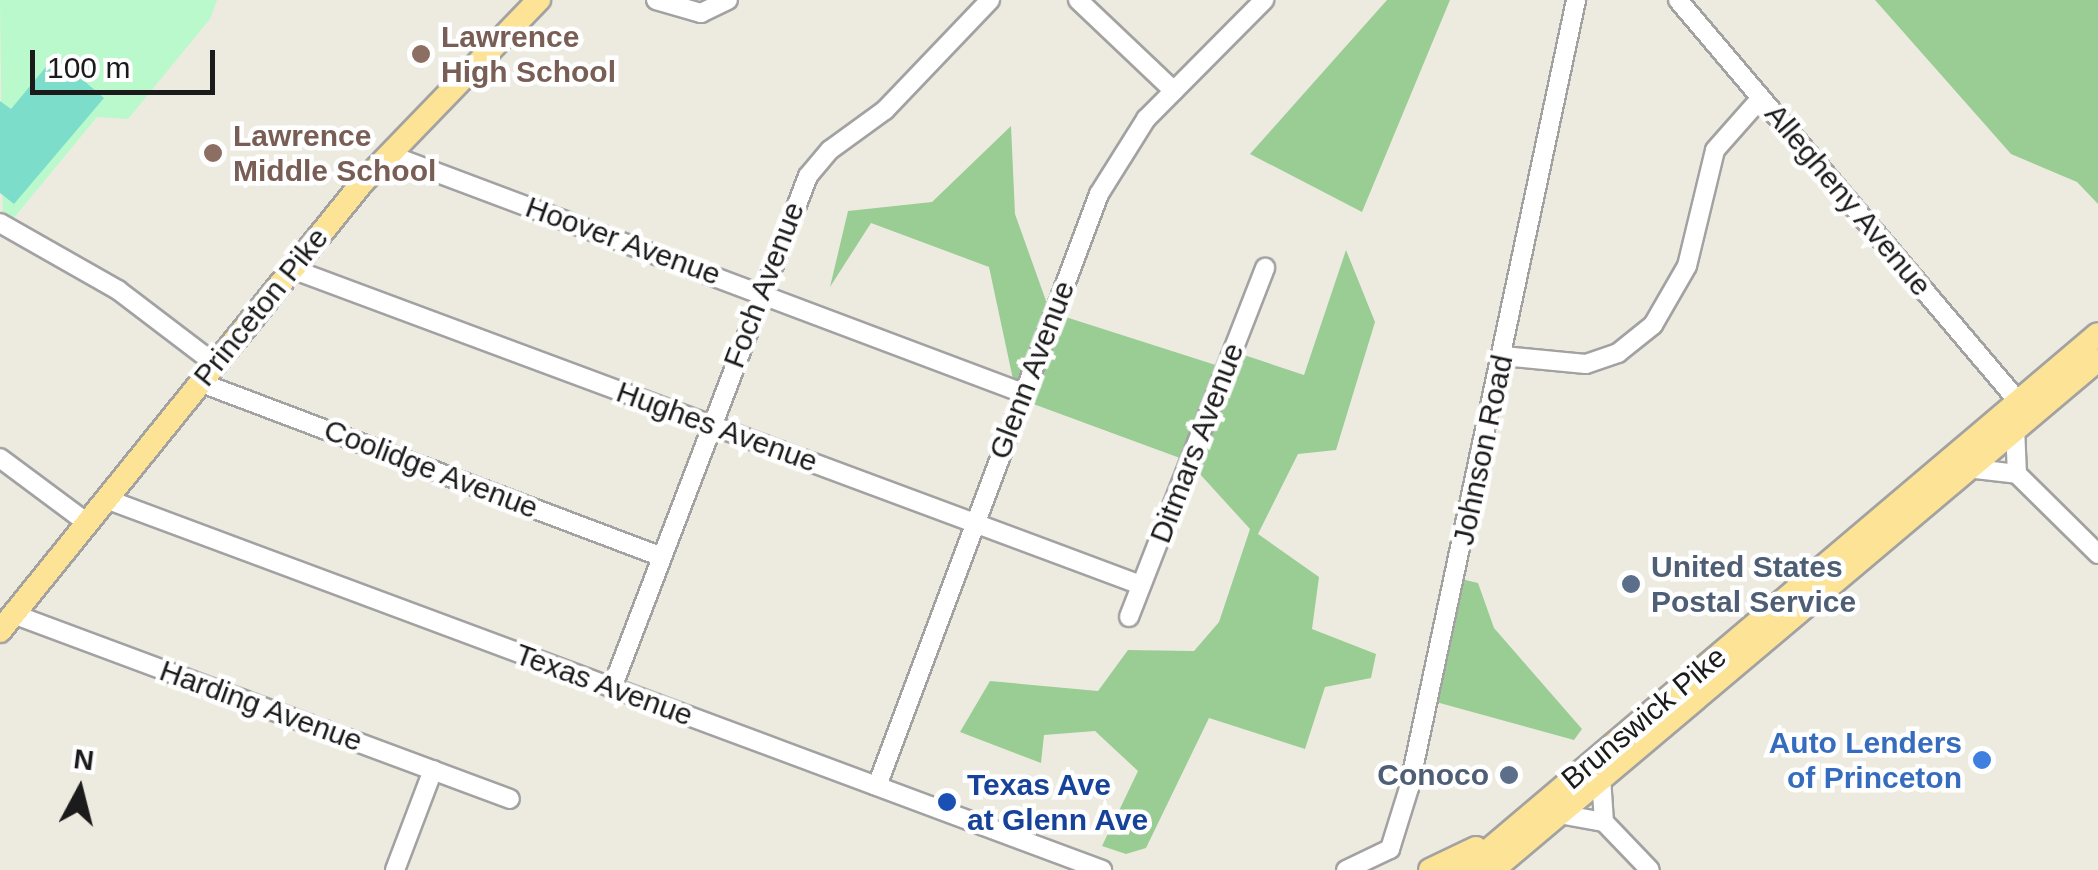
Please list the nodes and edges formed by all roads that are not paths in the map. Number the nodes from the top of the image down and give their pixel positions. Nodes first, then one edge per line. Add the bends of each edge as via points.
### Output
1 (539, 0) edge
2 (656, 0) edge
3 (728, 0) edge
4 (990, 0) edge
5 (1078, 0) edge
6 (1264, 0) edge
7 (1576, 0) edge
8 (1678, 0) edge
9 (1174, 91) junction
10 (1761, 98) junction
11 (390, 155) junction
12 (0, 223) edge
13 (1264, 268) dead end
14 (292, 269) junction
15 (761, 293) junction
16 (2098, 334) edge
17 (1503, 356) junction
18 (2098, 360) edge
19 (215, 364) junction
20 (200, 382) junction
21 (1024, 393) junction
22 (2018, 401) junction
23 (711, 425) junction
24 (2015, 427) junction
25 (0, 458) edge
26 (1966, 468) junction
27 (2017, 474) junction
28 (106, 499) junction
29 (86, 522) junction
30 (976, 523) junction
31 (2098, 554) edge
32 (662, 556) junction
33 (1141, 585) junction
34 (1130, 617) dead end
35 (6, 622) edge
36 (612, 688) junction
37 (433, 770) junction
38 (1601, 777) junction
39 (877, 786) junction
40 (510, 799) dead end
41 (1530, 814) junction
42 (1559, 814) junction
43 (1604, 822) junction
44 (396, 870) edge
45 (1102, 870) edge
46 (1346, 870) edge
47 (1430, 870) edge
48 (1465, 870) edge
49 (1493, 870) edge
50 (1650, 870) edge

1 - 11 main road, Princeton Pike
2 - 3 street via 686,13 713,10
4 - 15 street, Foch Avenue via 885,110 817,163 799,192
5 - 9 street
6 - 9 street, Glenn Avenue
7 - 17 street, Johnson Road
8 - 10 street, Allegheny Avenue
9 - 21 street, Glenn Avenue via 1111,168
10 - 17 street via 1715,150 1687,266 1652,325 1618,354 1586,364
10 - 22 street, Allegheny Avenue
11 - 14 main road, Princeton Pike
11 - 15 street, Hoover Avenue
12 - 19 street via 118,290
13 - 33 street, Ditmars Avenue
14 - 19 main road, Princeton Pike
14 - 23 street, Hughes Avenue
15 - 21 street, Hoover Avenue
15 - 23 street, Foch Avenue
16 - 22 main road, Brunswick Pike
17 - 46 street, Johnson Road via 1395,839 1381,857
18 - 24 main road, Brunswick Pike
19 - 20 main road, Princeton Pike
20 - 28 main road, Princeton Pike
20 - 32 street, Coolidge Avenue
21 - 30 street, Glenn Avenue
22 - 41 main road, Brunswick Pike
23 - 30 street, Hughes Avenue
23 - 32 street, Foch Avenue
24 - 26 main road, Brunswick Pike
24 - 27 street
25 - 29 street
26 - 27 street
26 - 38 main road, Brunswick Pike
27 - 31 street
28 - 29 main road, Princeton Pike
28 - 36 street, Texas Avenue
29 - 35 main road, Princeton Pike
30 - 33 street, Hughes Avenue
30 - 39 street, Glenn Avenue
32 - 36 street, Foch Avenue
33 - 34 street, Ditmars Avenue
35 - 37 street, Harding Avenue
36 - 39 street, Texas Avenue
37 - 40 street, Harding Avenue
37 - 44 street
38 - 42 main road, Brunswick Pike
38 - 43 street
39 - 45 street, Texas Avenue
41 - 47 main road
41 - 48 main road, Brunswick Pike
42 - 43 street
42 - 49 main road, Brunswick Pike
43 - 50 street

